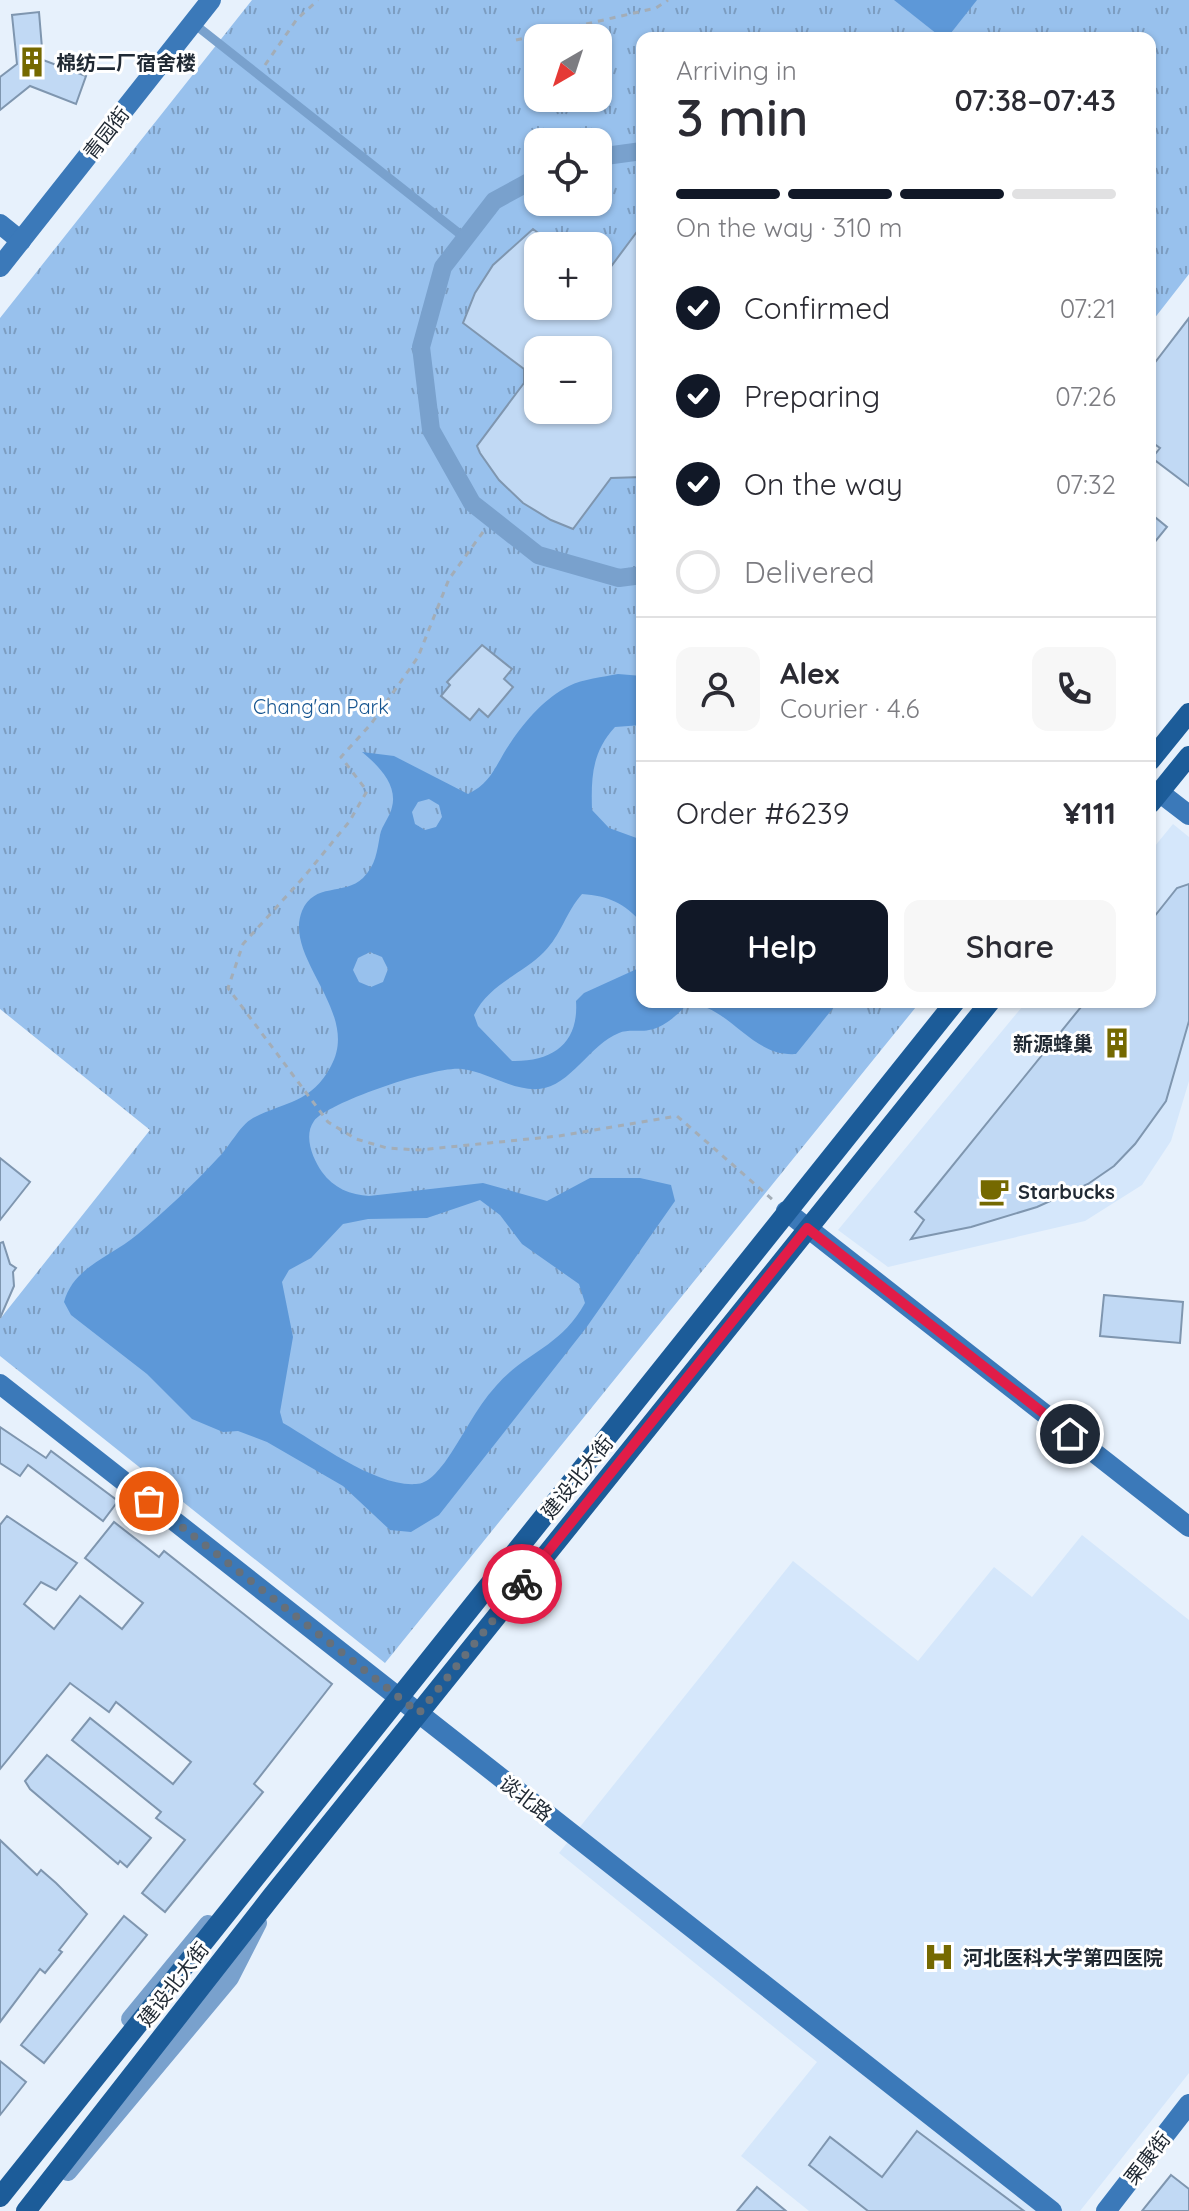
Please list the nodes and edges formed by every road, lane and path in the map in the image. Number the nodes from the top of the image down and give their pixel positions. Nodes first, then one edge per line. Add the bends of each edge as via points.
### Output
1 (211, 0) edge
2 (318, 0) edge
3 (668, 0) edge
4 (193, 23) junction
5 (516, 40) dead end
6 (258, 74) junction
7 (636, 152) edge
8 (612, 155) edge
9 (524, 185) edge
10 (0, 224) edge
11 (465, 238) junction
12 (21, 241) junction
13 (0, 267) edge
14 (492, 520) junction
15 (636, 576) edge
16 (1189, 713) edge
17 (1156, 754) edge
18 (1189, 756) edge
19 (1156, 797) edge
20 (1156, 798) edge
21 (1189, 815) edge
22 (950, 1008) edge
23 (985, 1008) edge
24 (786, 1211) junction
25 (807, 1228) junction
26 (0, 1384) edge
27 (1189, 1527) edge
28 (397, 1696) junction
29 (419, 1713) junction
30 (251, 1879) junction
31 (272, 1896) junction
32 (1189, 2104) edge
33 (0, 2185) edge
34 (0, 2197) edge
35 (26, 2211) edge
36 (36, 2211) edge
37 (1052, 2211) edge
38 (1106, 2211) edge

1 - 4 street, 青园街
2 - 6 path via 297,19
3 - 5 path via 656,8
4 - 6 lane
4 - 12 street, 青园街
6 - 11 lane
7 - 8 street
9 - 11 street via 494,201
10 - 12 street
11 - 14 street via 443,267 421,347 431,430 472,503
12 - 13 street, 青园街
14 - 15 street via 538,555 619,578
14 - 24 path via 449,579 418,657 341,757 367,791 340,833 243,944 228,988 328,1122 356,1139 419,1150 559,1136 677,1116
16 - 17 main road
18 - 19 main road
20 - 21 street
22 - 24 main road, 建设北大街
23 - 25 main road, 建设北大街
24 - 25 street
24 - 28 main road, 建设北大街
25 - 27 street
25 - 29 main road, 建设北大街
26 - 28 street, 谈北路
28 - 29 street, 谈北路
28 - 30 main road, 建设北大街
29 - 31 main road, 建设北大街
29 - 37 street, 谈北路
30 - 33 street via 187,1946
30 - 34 main road, 建设北大街
31 - 35 main road, 建设北大街
31 - 36 street via 230,1978
32 - 38 street, 栗康街

